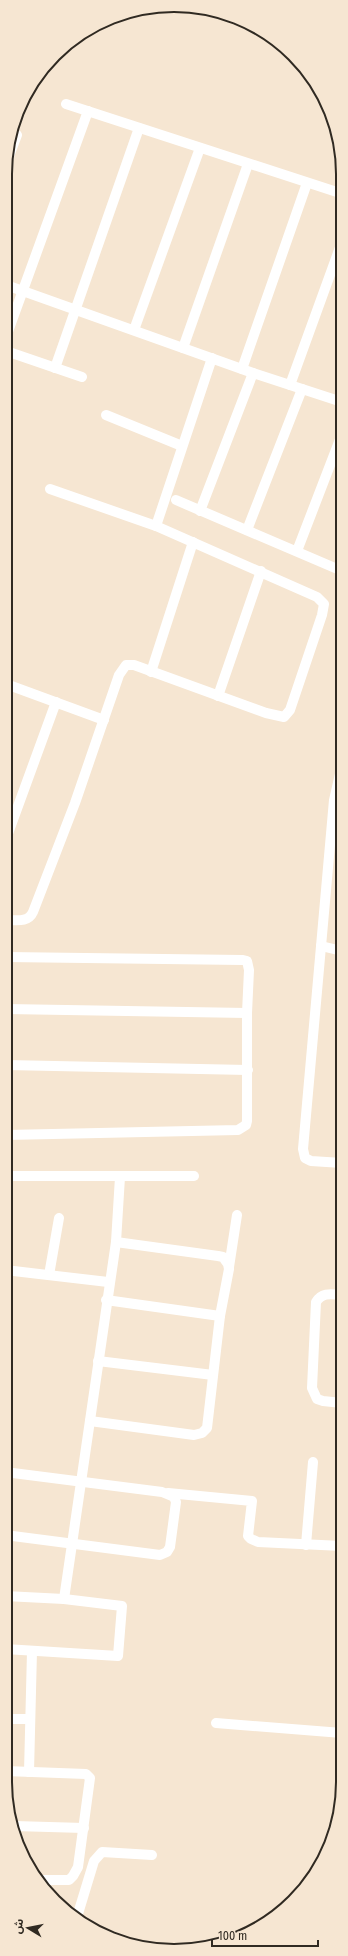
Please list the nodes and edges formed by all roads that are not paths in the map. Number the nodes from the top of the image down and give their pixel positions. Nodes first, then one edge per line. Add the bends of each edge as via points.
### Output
1 (66, 104) dead end
2 (88, 111) junction
3 (139, 128) junction
4 (200, 148) junction
5 (248, 164) junction
6 (307, 183) junction
7 (336, 192) edge
8 (336, 258) edge
9 (12, 287) edge
10 (24, 291) junction
11 (76, 310) junction
12 (12, 322) edge
13 (134, 330) junction
14 (183, 348) junction
15 (12, 353) edge
16 (212, 358) junction
17 (55, 368) junction
18 (242, 369) junction
19 (253, 373) junction
20 (82, 377) dead end
21 (290, 385) junction
22 (302, 389) junction
23 (336, 400) edge
24 (106, 415) dead end
25 (182, 446) junction
26 (336, 450) edge
27 (50, 489) dead end
28 (176, 500) dead end
29 (200, 511) junction
30 (156, 526) junction
31 (247, 530) junction
32 (193, 542) junction
33 (297, 552) junction
34 (336, 568) edge
35 (261, 571) junction
36 (151, 672) junction
37 (12, 688) edge
38 (218, 696) junction
39 (56, 702) junction
40 (104, 720) junction
41 (336, 791) edge
42 (12, 823) edge
43 (12, 920) edge
44 (321, 946) junction
45 (336, 950) edge
46 (12, 957) edge
47 (12, 1009) edge
48 (247, 1013) junction
49 (12, 1064) edge
50 (248, 1070) junction
51 (12, 1135) edge
52 (336, 1163) edge
53 (12, 1176) edge
54 (194, 1176) dead end
55 (120, 1177) junction
56 (237, 1216) dead end
57 (59, 1218) dead end
58 (116, 1242) junction
59 (228, 1269) junction
60 (12, 1271) edge
61 (49, 1275) junction
62 (108, 1282) junction
63 (336, 1295) edge
64 (106, 1300) junction
65 (220, 1316) junction
66 (98, 1361) junction
67 (213, 1375) junction
68 (336, 1402) edge
69 (90, 1421) junction
70 (313, 1462) dead end
71 (12, 1473) edge
72 (81, 1482) junction
73 (162, 1492) junction
74 (12, 1536) edge
75 (72, 1545) junction
76 (306, 1545) junction
77 (336, 1546) edge
78 (12, 1596) edge
79 (64, 1599) junction
80 (12, 1650) edge
81 (32, 1651) junction
82 (12, 1719) edge
83 (30, 1719) junction
84 (216, 1723) dead end
85 (336, 1733) edge
86 (12, 1771) edge
87 (29, 1772) junction
88 (19, 1826) edge
89 (84, 1828) junction
90 (152, 1855) dead end
91 (44, 1880) edge
92 (78, 1913) edge

1 - 2 street
2 - 3 street
2 - 10 street
3 - 4 street
3 - 11 street
4 - 5 street
4 - 13 street
5 - 6 street
5 - 14 street
6 - 7 street
6 - 18 street
8 - 21 street
9 - 10 street
10 - 11 street
10 - 12 street
11 - 13 street
11 - 17 street
13 - 14 street
14 - 16 street
15 - 17 street
16 - 18 street
16 - 25 street
17 - 20 street
18 - 19 street
19 - 21 street
19 - 29 street
21 - 22 street
22 - 23 street
22 - 31 street
24 - 25 street
25 - 30 street
26 - 33 street
27 - 30 street
28 - 29 street
29 - 31 street
30 - 32 street
31 - 33 street
32 - 35 street
32 - 36 street
33 - 34 street
35 - 38 street
35 - 38 street via 317,597 324,604 290,710 287,715 280,717
36 - 38 street
36 - 40 street via 130,664 122,668
37 - 39 street
39 - 40 street
39 - 42 street
40 - 43 street via 31,917 25,920
41 - 44 street
44 - 45 street
44 - 52 street via 303,1154 311,1161
46 - 48 street via 243,960 248,966
47 - 48 street
48 - 50 street
49 - 50 street
50 - 51 street via 247,1121 246,1126 238,1130
53 - 55 street
54 - 55 street
55 - 58 street
56 - 59 street
57 - 61 street
58 - 59 street via 223,1257
58 - 62 street
59 - 65 street
60 - 61 street
61 - 62 street
62 - 64 street
63 - 68 street via 320,1296 316,1302 312,1388 317,1399
64 - 65 street
64 - 66 street
65 - 67 street
66 - 67 street
66 - 69 street
67 - 69 street via 207,1428 202,1433 194,1435
69 - 72 street
70 - 76 street
71 - 72 street
72 - 73 street
72 - 75 street
73 - 75 street via 174,1497 176,1502 170,1547 165,1553 155,1555
73 - 76 street via 252,1501 248,1536 251,1539 275,1544
74 - 75 street
75 - 79 street
76 - 77 street
78 - 79 street
79 - 81 street via 122,1606 118,1656
80 - 81 street
81 - 83 street
82 - 83 street
83 - 87 street
84 - 85 street
86 - 87 street
87 - 89 street via 89,1776
88 - 89 street
89 - 91 street via 78,1867 74,1876 69,1880
90 - 92 street via 102,1852 98,1855

